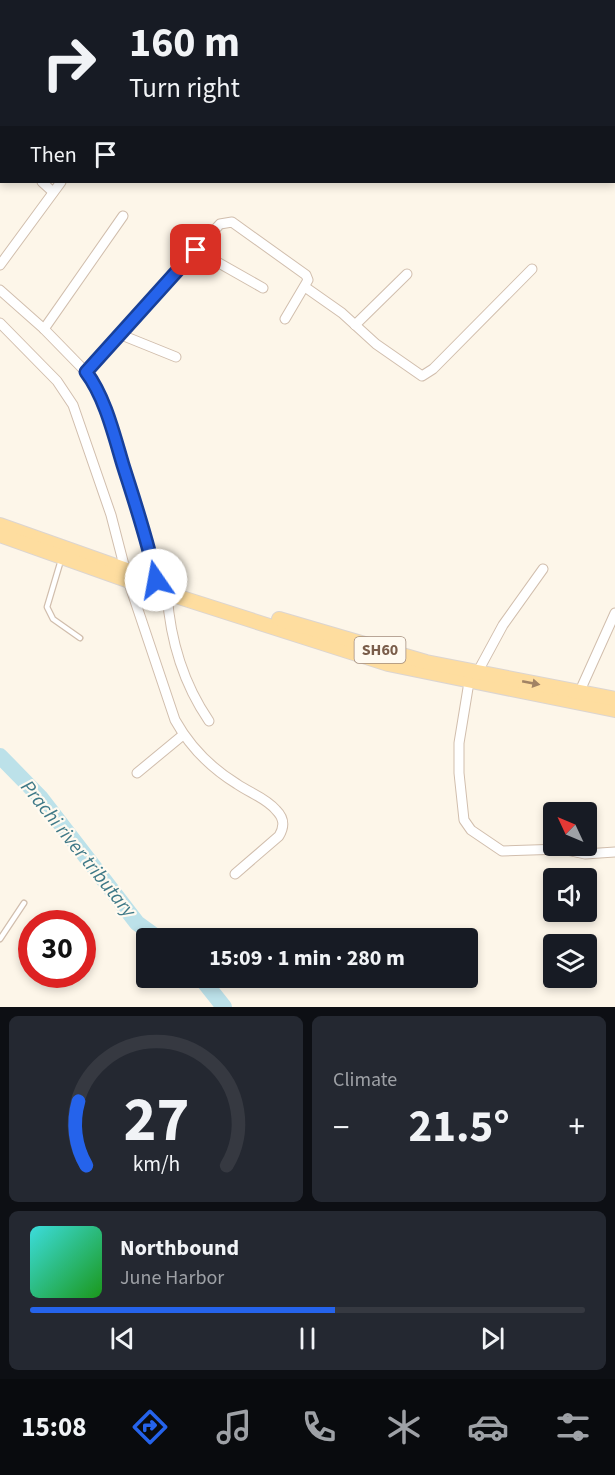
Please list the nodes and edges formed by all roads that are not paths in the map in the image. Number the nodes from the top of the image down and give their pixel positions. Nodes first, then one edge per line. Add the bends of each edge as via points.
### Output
1 (43, 183) edge
2 (60, 183) edge
3 (53, 192) junction
4 (123, 216) dead end
5 (196, 250) junction
6 (0, 265) edge
7 (532, 269) dead end
8 (407, 274) dead end
9 (305, 287) junction
10 (263, 288) dead end
11 (0, 291) edge
12 (285, 319) dead end
13 (0, 323) edge
14 (355, 326) junction
15 (44, 329) junction
16 (119, 334) junction
17 (176, 357) dead end
18 (86, 372) junction
19 (0, 525) edge
20 (0, 535) edge
21 (62, 557) junction
22 (543, 569) dead end
23 (128, 575) junction
24 (157, 585) junction
25 (615, 613) edge
26 (80, 638) dead end
27 (473, 677) junction
28 (579, 693) junction
29 (615, 699) edge
30 (615, 710) edge
31 (209, 720) dead end
32 (183, 735) junction
33 (137, 772) dead end
34 (615, 852) edge
35 (235, 874) dead end
36 (24, 903) dead end
37 (0, 939) edge

1 - 3 street
2 - 3 street
3 - 6 street
4 - 15 street
5 - 9 street via 220,224 232,222 306,275
5 - 10 street
5 - 16 street
7 - 14 street via 428,374 417,374
8 - 14 street
9 - 12 street
9 - 14 street
11 - 15 street
13 - 23 street via 57,381 73,405
15 - 18 street
16 - 17 street
16 - 18 street
18 - 24 street via 114,434
19 - 23 main road, SH60
20 - 21 main road, SH60
21 - 23 main road, SH60
21 - 26 lane via 47,607 53,620
22 - 27 street via 503,625
23 - 24 main road, SH60
23 - 32 street
24 - 27 main road, SH60 via 388,664
24 - 31 street via 189,689
25 - 28 street
27 -> 28 main road, SH60
27 - 30 main road, SH60
27 - 34 street via 459,743 464,820 471,830 502,851
28 - 29 main road, SH60
32 - 33 street
32 - 35 street via 215,769 268,802 283,821 279,836
36 - 37 lane

